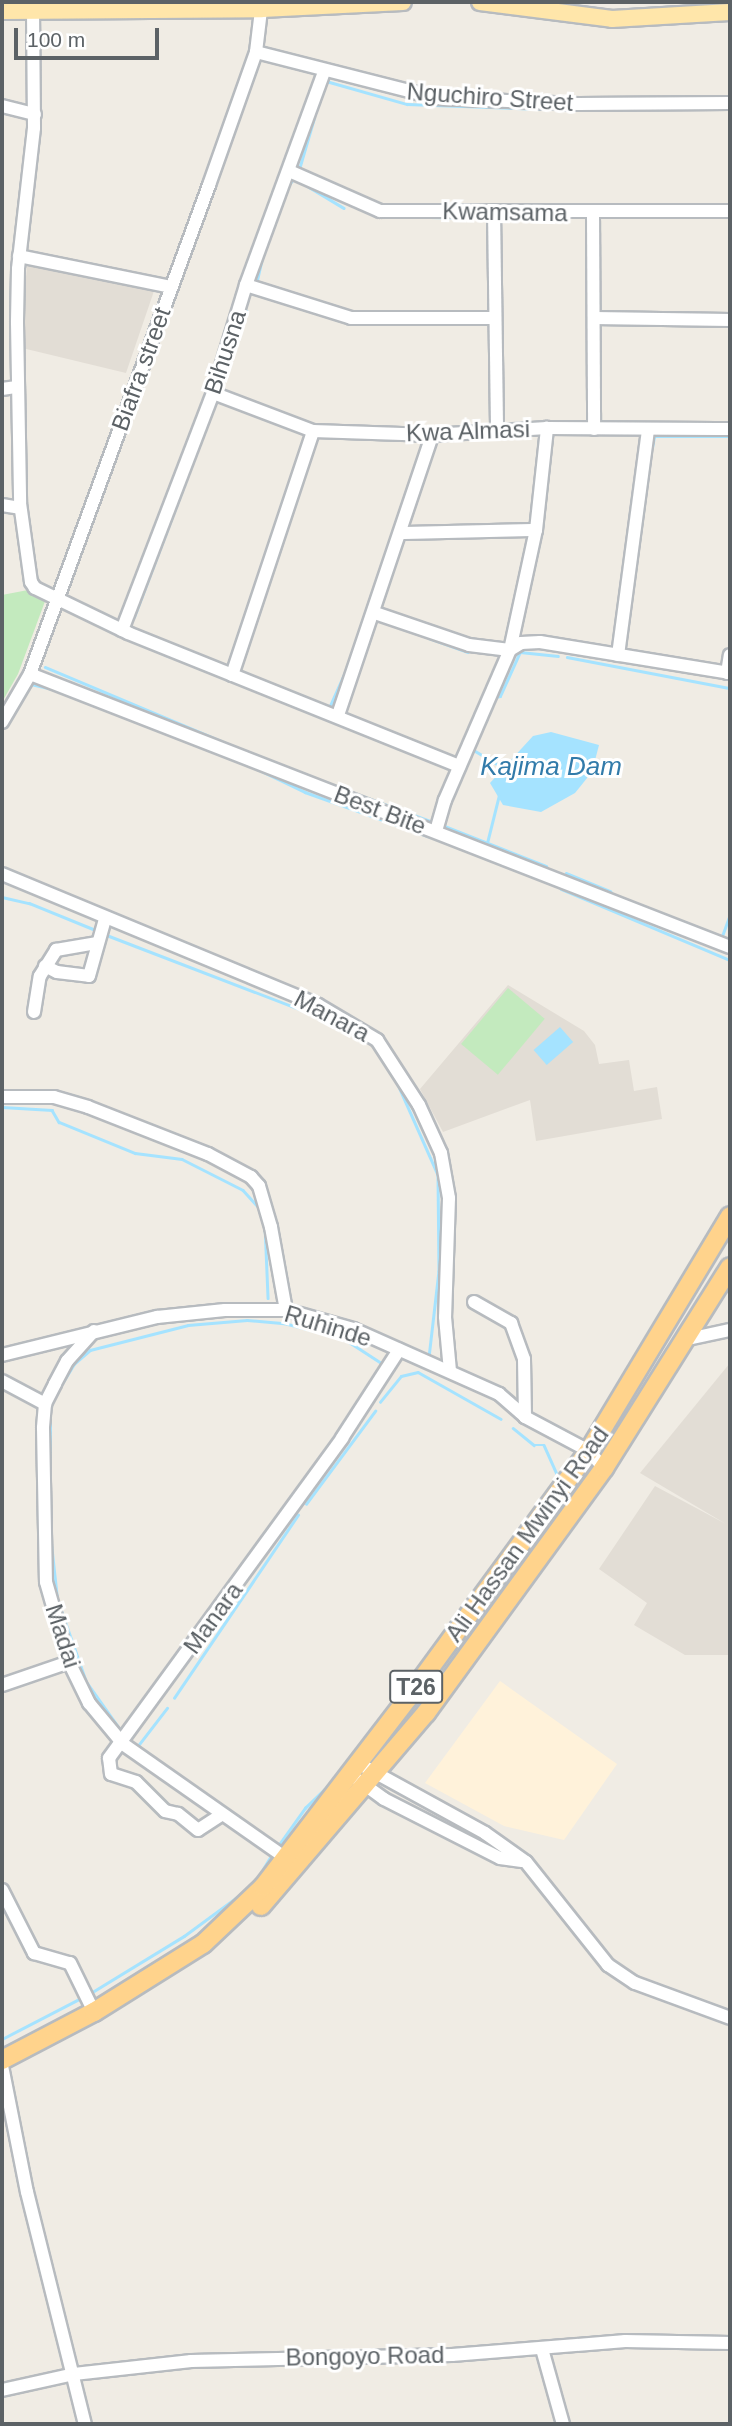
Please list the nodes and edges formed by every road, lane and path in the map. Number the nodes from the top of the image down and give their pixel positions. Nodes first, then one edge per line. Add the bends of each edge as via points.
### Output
1 (403, 2) edge
2 (480, 2) edge
3 (530, 2) edge
4 (262, 5) edge
5 (545, 9) junction
6 (2, 11) edge
7 (33, 11) junction
8 (730, 12) edge
9 (256, 52) junction
10 (324, 72) junction
11 (730, 103) edge
12 (2, 106) edge
13 (35, 114) junction
14 (289, 171) junction
15 (494, 211) junction
16 (730, 211) edge
17 (593, 214) junction
18 (19, 256) junction
19 (246, 285) junction
20 (172, 287) junction
21 (494, 318) junction
22 (594, 318) junction
23 (730, 320) edge
24 (18, 387) junction
25 (2, 389) edge
26 (212, 393) junction
27 (547, 428) junction
28 (594, 429) junction
29 (730, 429) edge
30 (498, 430) junction
31 (313, 431) junction
32 (648, 431) junction
33 (432, 435) junction
34 (2, 505) edge
35 (20, 508) junction
36 (536, 530) junction
37 (400, 533) junction
38 (58, 599) junction
39 (375, 612) junction
40 (122, 630) junction
41 (510, 650) junction
42 (730, 654) edge
43 (618, 655) junction
44 (729, 673) edge
45 (30, 674) junction
46 (232, 675) junction
47 (338, 715) junction
48 (2, 722) edge
49 (459, 766) junction
50 (436, 831) junction
51 (2, 874) edge
52 (101, 932) junction
53 (730, 945) edge
54 (45, 966) junction
55 (34, 1012) dead end
56 (2, 1097) edge
57 (730, 1216) edge
58 (730, 1267) edge
59 (474, 1303) dead end
60 (286, 1310) junction
61 (94, 1330) junction
62 (730, 1330) edge
63 (688, 1339) junction
64 (399, 1350) junction
65 (2, 1354) edge
66 (450, 1371) junction
67 (2, 1381) edge
68 (45, 1404) junction
69 (525, 1417) junction
70 (589, 1451) junction
71 (604, 1468) junction
72 (69, 1662) junction
73 (5, 1680) edge
74 (123, 1745) junction
75 (353, 1768) junction
76 (369, 1781) junction
77 (221, 1815) junction
78 (286, 1858) junction
79 (2, 1891) edge
80 (94, 2012) junction
81 (730, 2018) edge
82 (2, 2064) edge
83 (730, 2343) edge
84 (542, 2349) junction
85 (74, 2374) junction
86 (2, 2390) edge
87 (85, 2424) edge
88 (563, 2424) edge

1 - 4 main road
2 - 5 main road
3 - 5 main road
4 - 7 main road
4 - 9 street, Biafra street
5 - 8 main road via 638,19
6 - 7 main road
7 - 13 street
9 - 10 street, Nguchiro Street
9 - 20 street, Biafra street
10 - 11 street, Nguchiro Street via 416,95 464,100
10 - 14 street, Bihusna
12 - 13 street
13 - 18 street
14 - 15 street, Kwamsama via 380,211
14 - 19 street, Bihusna
15 - 17 street, Kwamsama
15 - 21 street
16 - 17 street, Kwamsama
17 - 22 street
18 - 20 street
18 - 24 street
19 - 21 street via 351,318
19 - 26 street, Bihusna
20 - 38 street, Biafra street
21 - 30 street
22 - 23 street
22 - 28 street
24 - 25 street
24 - 35 street
26 - 31 street, Kwa Almasi
26 - 40 street, Bihusna
27 - 28 street, Kwa Almasi
27 - 30 street, Kwa Almasi
27 - 36 street
28 - 32 street, Kwa Almasi
29 - 32 street, Kwa Almasi
30 - 33 street, Kwa Almasi
31 - 33 street, Kwa Almasi
31 - 46 street
32 - 43 street
33 - 37 street
34 - 35 street
35 - 38 street via 30,582
36 - 37 street
36 - 41 street
37 - 39 street
38 - 40 street
38 - 45 street, Biafra street
39 - 41 street via 443,639
39 - 47 street
40 - 46 street
41 - 43 street via 521,643 540,642
41 - 49 street
42 - 44 street
43 - 44 street
45 - 48 street, Biafra street
45 - 50 street, Best Bite
46 - 47 street
47 - 49 street
49 - 50 street
50 - 53 street, Best Bite
51 - 52 street, Manara
52 - 54 street via 56,950
52 - 54 street via 89,976
52 - 66 street, Manara via 318,1005 359,1026 388,1054 419,1104 441,1153 450,1198 445,1317
54 - 55 street
56 - 60 street via 54,1097 88,1107 208,1154 251,1177 259,1186 271,1227
57 - 70 highway, Ali Hassan Mwinyi Road / T26
58 - 63 highway, Ali Hassan Mwinyi Road / T26
59 - 69 street via 511,1323 524,1359
60 - 61 street, Ruhinde via 197,1311
60 - 64 street, Ruhinde via 353,1329
61 - 65 street, Ruhinde
61 - 68 street, Madai via 67,1361
62 - 63 street
63 - 71 highway, Ali Hassan Mwinyi Road / T26
64 - 66 street, Ruhinde
64 - 74 street, Manara via 342,1438
66 - 69 street, Ruhinde via 499,1394
67 - 68 street
68 - 72 street, Madai via 46,1582
69 - 70 street, Ruhinde
70 - 71 street
70 - 75 highway, Ali Hassan Mwinyi Road / T26
71 - 76 highway, Ali Hassan Mwinyi Road / T26 via 426,1713
72 - 73 street
72 - 74 street, Madai via 89,1703
74 - 77 street, Madai
74 - 77 street, Manara via 109,1758 111,1774 136,1782 165,1811 178,1814 198,1830
75 - 76 street
75 - 78 highway, Ali Hassan Mwinyi Road / T26
76 - 81 street via 485,1833 526,1862 608,1965 635,1983
76 - 82 highway, Ali Hassan Mwinyi Road / T26 via 257,1911 209,1952 118,2008
77 - 78 street, Madai
78 - 80 highway, Ali Hassan Mwinyi Road / T26 via 248,1903 203,1944
79 - 80 street via 31,1948 39,1956 70,1963
80 - 82 highway, Ali Hassan Mwinyi Road / T26
82 - 85 street via 27,2192
83 - 84 street, Bongoyo Road via 625,2341
84 - 85 street, Bongoyo Road via 230,2358
84 - 88 street
85 - 86 street, Bongoyo Road
85 - 87 street

